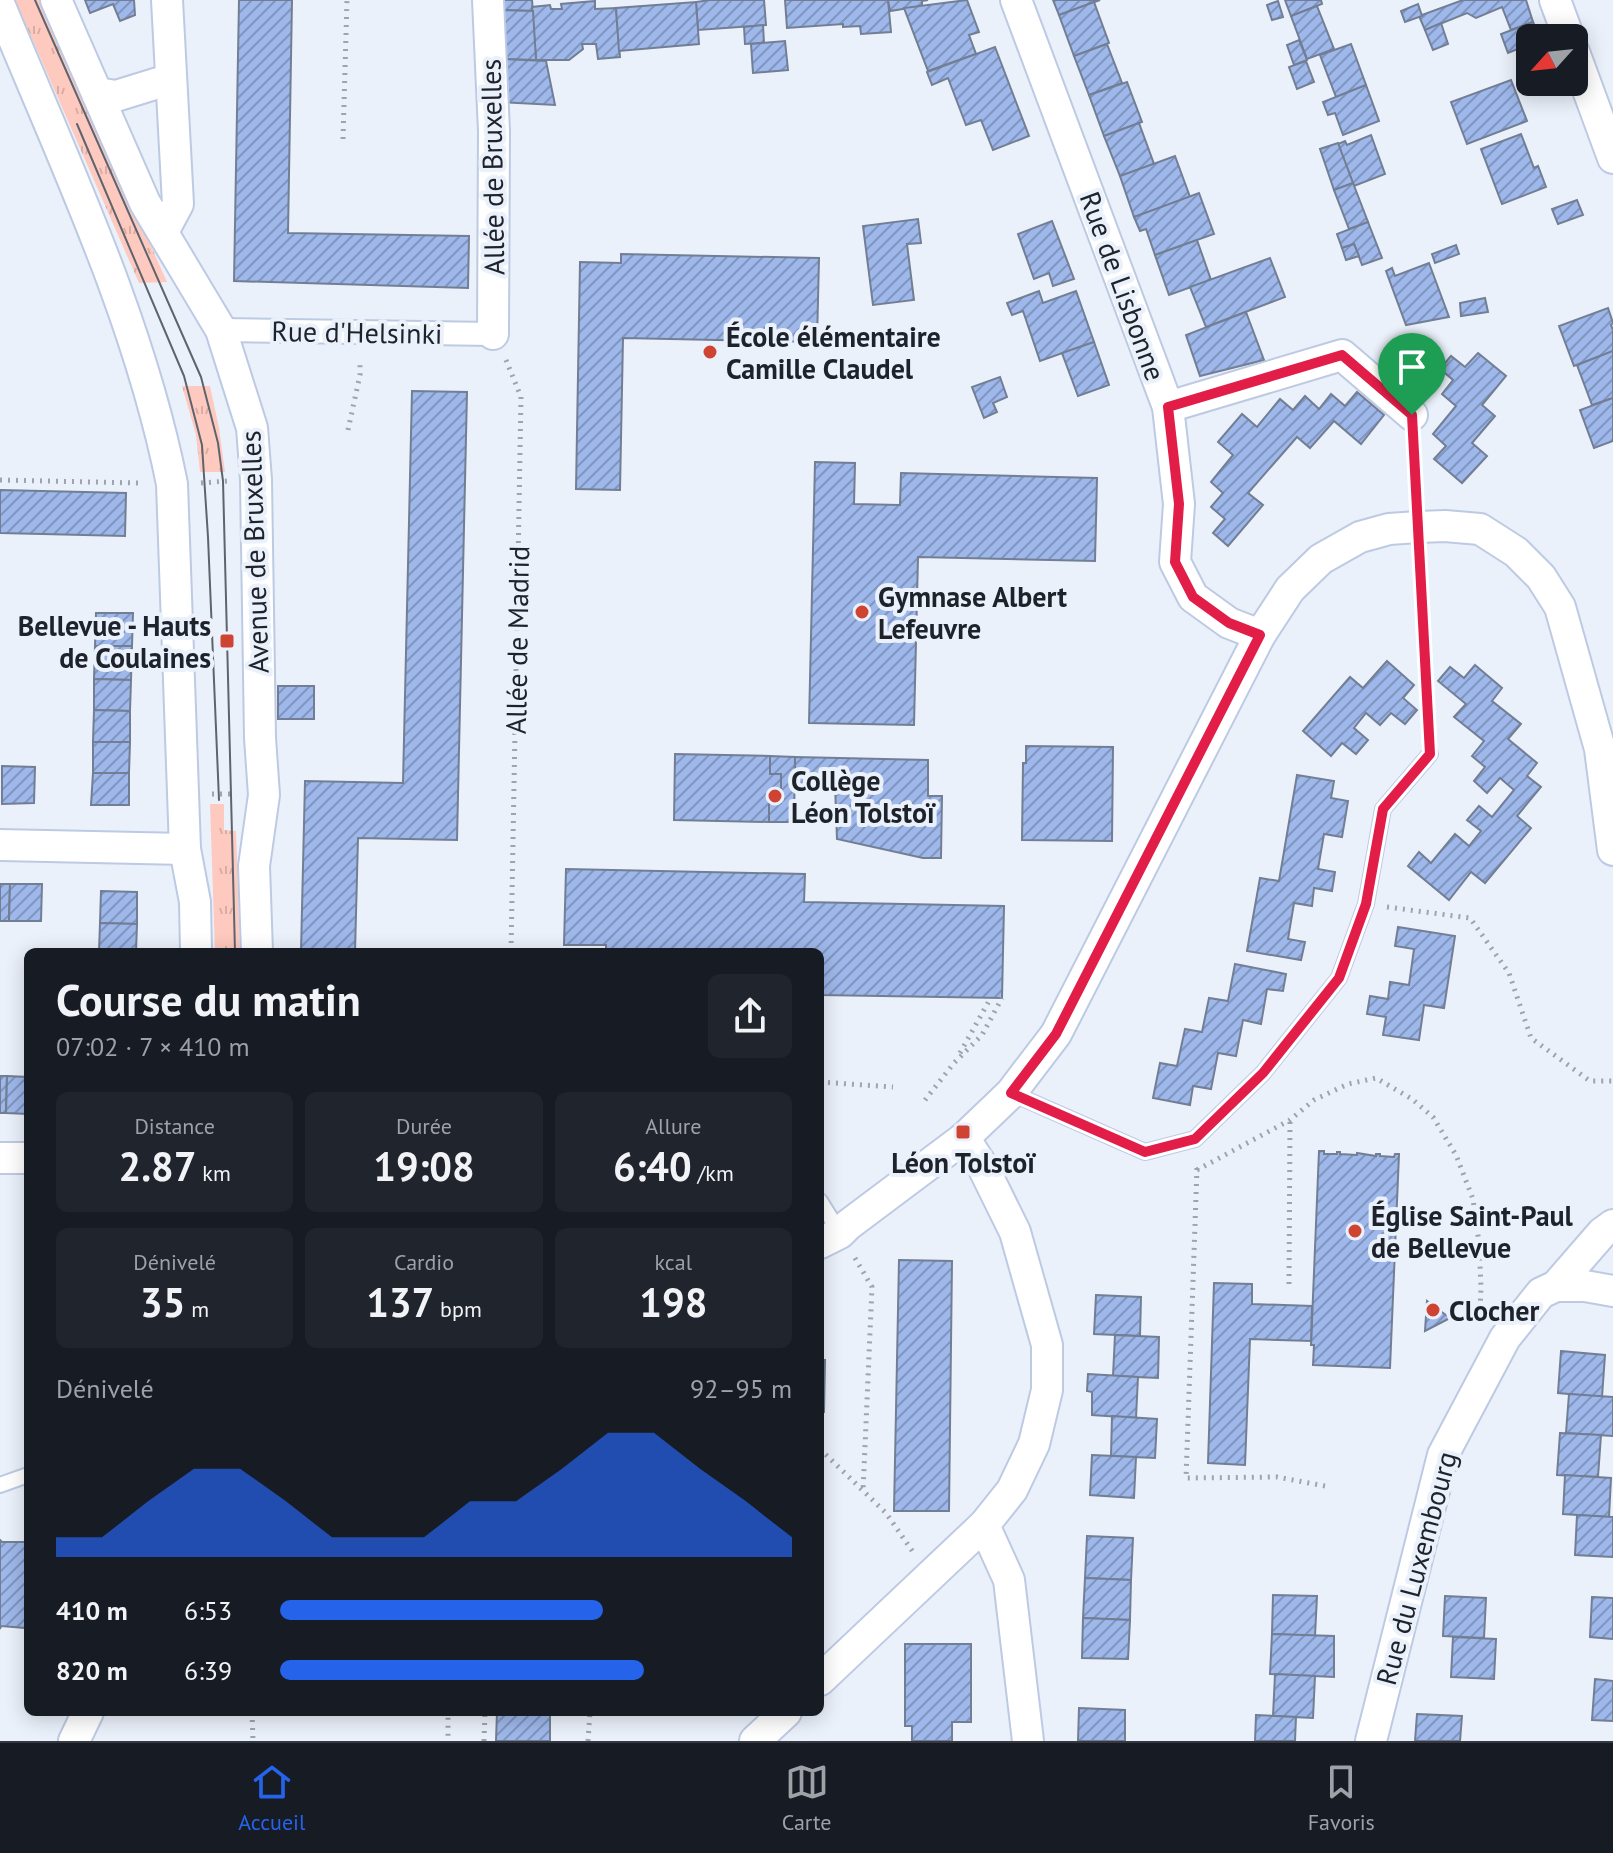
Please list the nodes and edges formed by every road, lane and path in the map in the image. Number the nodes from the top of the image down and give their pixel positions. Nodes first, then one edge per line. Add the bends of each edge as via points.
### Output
1 (56, 0) edge
2 (167, 0) edge
3 (347, 0) edge
4 (488, 0) edge
5 (1016, 0) edge
6 (1555, 0) edge
7 (0, 6) edge
8 (1564, 24) edge
9 (171, 79) junction
10 (1588, 90) edge
11 (97, 93) junction
12 (343, 139) dead end
13 (1613, 158) edge
14 (163, 232) junction
15 (221, 330) junction
16 (360, 331) junction
17 (493, 334) junction
18 (1165, 399) junction
19 (1412, 415) joint
20 (348, 430) dead end
21 (0, 480) edge
22 (256, 480) junction
23 (172, 484) junction
24 (1418, 527) junction
25 (1260, 635) junction
26 (1430, 754) joint
27 (0, 845) edge
28 (185, 849) junction
29 (1613, 850) edge
30 (1366, 904) junction
31 (196, 948) edge
32 (257, 948) edge
33 (511, 948) edge
34 (1002, 998) dead end
35 (989, 1001) dead end
36 (954, 1063) junction
37 (1613, 1081) edge
38 (824, 1082) edge
39 (893, 1087) dead end
40 (1011, 1093) junction
41 (925, 1100) dead end
42 (1290, 1120) junction
43 (964, 1138) junction
44 (1195, 1139) junction
45 (0, 1158) edge
46 (24, 1158) edge
47 (1197, 1170) junction
48 (824, 1216) edge
49 (1613, 1225) edge
50 (830, 1238) edge
51 (1289, 1284) dead end
52 (1556, 1286) junction
53 (1613, 1291) edge
54 (1496, 1354) junction
55 (824, 1453) edge
56 (24, 1476) edge
57 (0, 1485) edge
58 (1325, 1486) dead end
59 (863, 1492) junction
60 (984, 1525) junction
61 (930, 1576) junction
62 (824, 1676) edge
63 (86, 1716) edge
64 (252, 1716) edge
65 (448, 1716) edge
66 (485, 1716) edge
67 (590, 1716) edge
68 (782, 1716) edge
69 (74, 1741) edge
70 (253, 1741) edge
71 (448, 1741) edge
72 (484, 1741) edge
73 (588, 1741) edge
74 (755, 1741) edge
75 (1028, 1741) edge
76 (1371, 1741) edge

1 - 11 street, Avenue de Bruxelles
2 - 9 street
3 - 12 path
4 - 17 street, Allée de Bruxelles via 494,131
5 - 18 street, Rue de Lisbonne
6 - 8 street
7 - 23 street via 99,246 159,421
9 - 11 street via 116,96
9 - 14 street via 178,204
10 - 13 street
11 - 14 street, Avenue de Bruxelles
14 - 15 street, Avenue de Bruxelles
15 - 16 street, Rue d'Helsinki
15 - 22 street, Avenue de Bruxelles via 252,428
16 - 17 street, Rue d'Helsinki
16 - 20 path via 360,375
17 - 33 path, Allée de Madrid via 521,397
18 - 19 street via 1342,355
18 - 25 street, Rue de Lisbonne via 1179,504 1175,562 1193,597 1229,623
19 - 24 path
21 - 23 path
22 - 23 path
22 - 32 street, Avenue de Bruxelles via 264,795 254,866
23 - 28 street
24 - 25 street via 1360,537 1321,559 1290,589
24 - 26 path
24 - 29 street via 1480,529 1516,552 1560,607 1600,749
25 - 40 street via 1056,1034
26 - 30 lane via 1383,809
27 - 28 street
28 - 31 street via 195,902
30 - 37 path via 1470,918 1509,973 1531,1038 1590,1081
30 - 44 lane via 1339,978 1263,1073
34 - 36 path via 982,1035
35 - 36 path
36 - 41 path
38 - 39 path
40 - 43 street
40 - 44 lane via 1145,1152
42 - 47 path
42 - 51 path
42 - 54 path via 1314,1100 1376,1078 1433,1117 1456,1155 1473,1199 1480,1311
43 - 50 street
43 - 60 street via 1015,1232 1047,1345 1047,1390 1034,1444 1012,1490
44 - 47 path
45 - 46 street
47 - 58 path via 1186,1478 1277,1477
48 - 50 lane
49 - 52 street, Rue du Luxembourg
50 - 59 path via 872,1287
52 - 53 street
52 - 54 street, Rue du Luxembourg via 1541,1293
54 - 76 street, Rue du Luxembourg via 1443,1455
55 - 59 path
56 - 57 lane
59 - 61 path via 886,1513
60 - 61 street
60 - 75 street via 1009,1580
61 - 62 street
63 - 69 street
64 - 70 path
65 - 71 path
66 - 72 path
67 - 73 path
68 - 74 street

